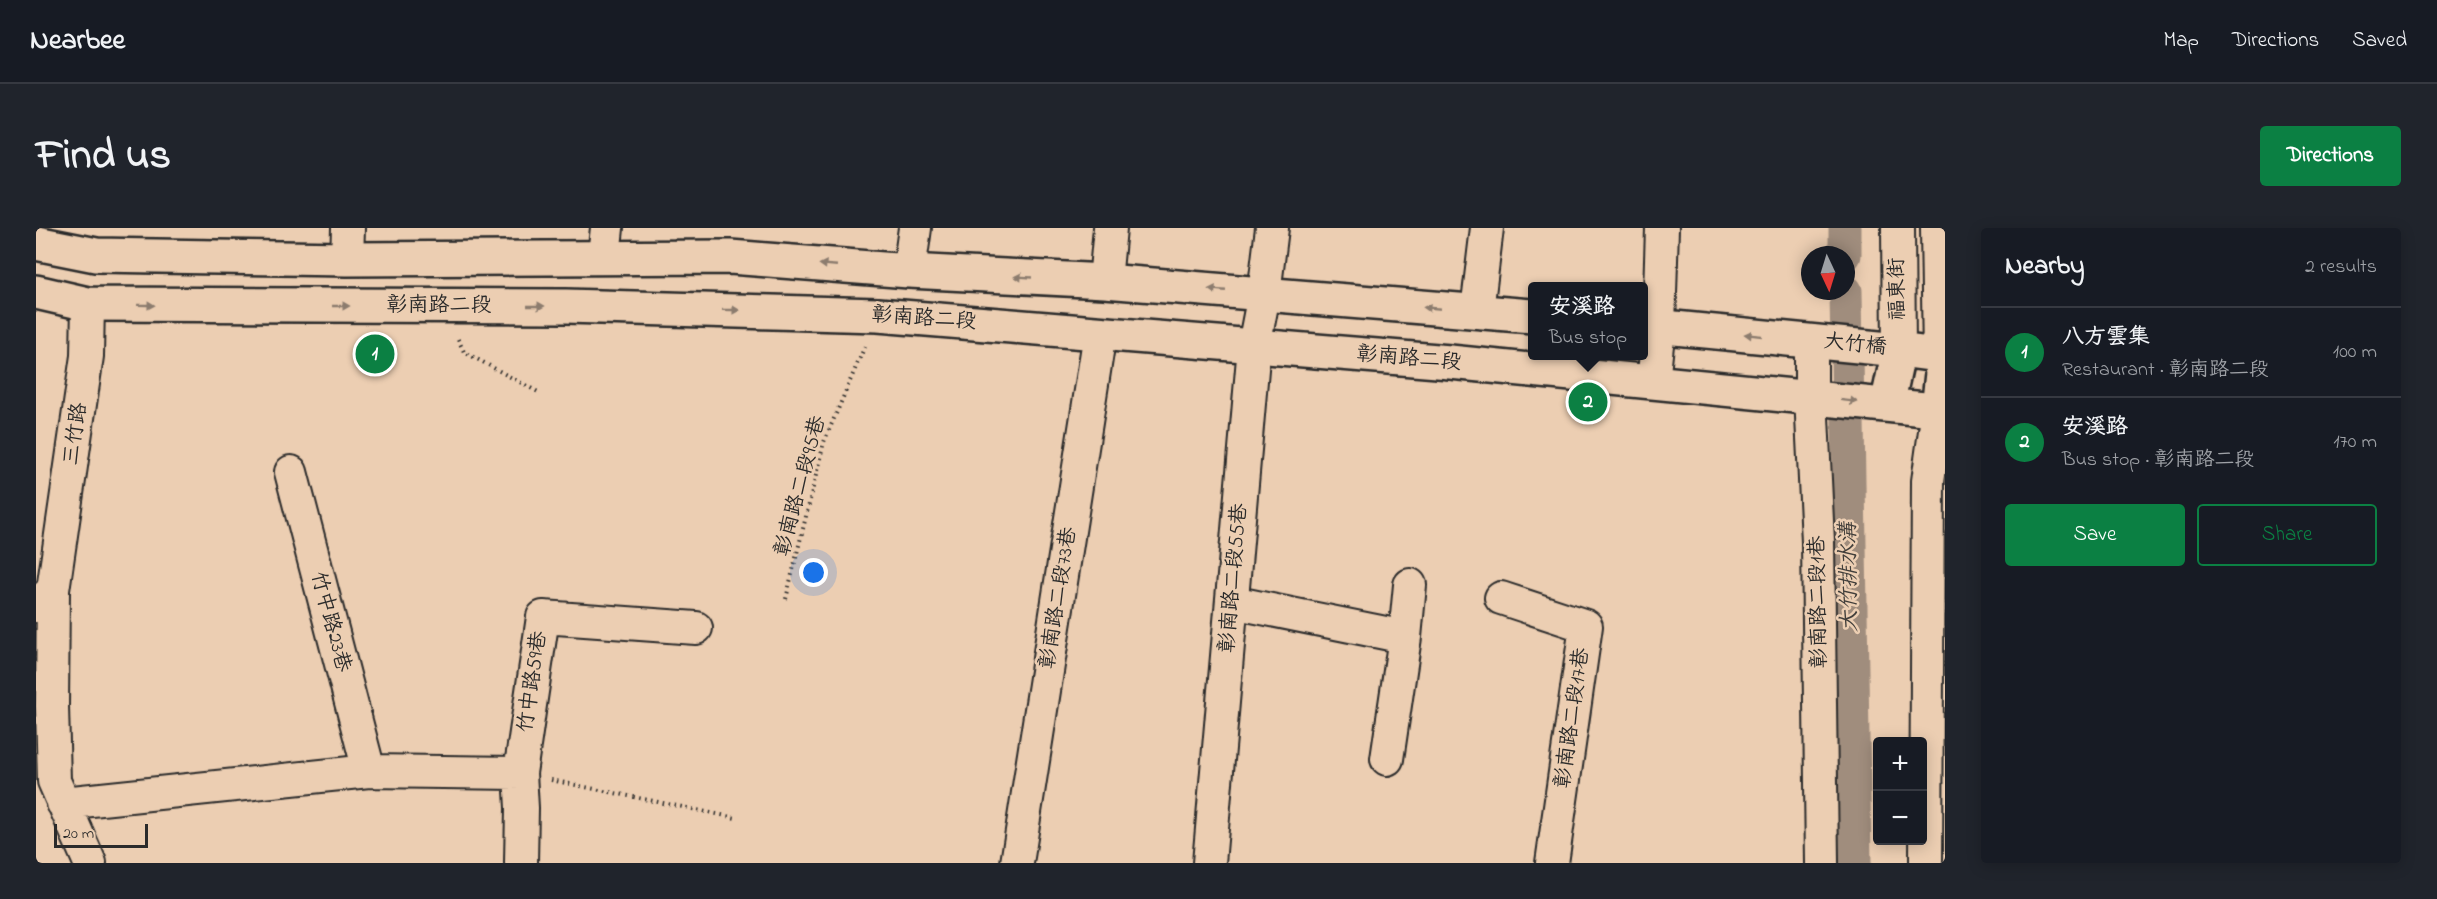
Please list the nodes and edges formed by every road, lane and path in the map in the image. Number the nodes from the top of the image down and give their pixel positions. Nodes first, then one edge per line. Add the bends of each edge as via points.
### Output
1 (915, 228) edge
2 (1110, 228) edge
3 (1272, 228) edge
4 (1487, 228) edge
5 (1662, 228) edge
6 (1898, 228) edge
7 (1937, 228) edge
8 (606, 242) edge
9 (36, 243) edge
10 (347, 244) edge
11 (96, 255) junction
12 (909, 271) junction
13 (1105, 281) junction
14 (36, 292) edge
15 (1264, 294) junction
16 (88, 304) junction
17 (445, 306) junction
18 (1477, 311) junction
19 (878, 315) junction
20 (1528, 316) edge
21 (1651, 325) edge
22 (1100, 333) junction
23 (1811, 341) junction
24 (1254, 346) junction
25 (1899, 350) junction
26 (1942, 356) edge
27 (1653, 382) junction
28 (540, 393) dead end
29 (1811, 396) junction
30 (1887, 405) junction
31 (1943, 408) edge
32 (291, 472) dead end
33 (1410, 585) dead end
34 (44, 598) edge
35 (1501, 598) dead end
36 (786, 599) dead end
37 (1232, 602) junction
38 (696, 627) dead end
39 (1405, 637) junction
40 (1387, 759) dead end
41 (369, 771) junction
42 (520, 773) junction
43 (63, 803) junction
44 (736, 818) dead end
45 (90, 863) edge
46 (520, 863) edge
47 (1017, 863) edge
48 (1209, 863) edge
49 (1552, 863) edge
50 (1822, 863) edge
51 (1926, 863) edge

1 - 12 street
2 - 13 street
3 - 15 street, 彰南路二段55巷
4 - 18 street
5 - 21 street
6 - 25 street, 福東街
7 - 26 street, 福東街
8 - 10 main road
12 -> 8 main road via 730,257
9 - 11 main road
10 - 11 main road
11 - 16 main road, 三竹路
13 -> 12 main road
15 -> 13 main road
14 - 16 main road, 彰南路二段
18 -> 15 main road
15 - 24 street, 彰南路二段55巷
16 -> 17 main road, 彰南路二段
16 - 34 street, 三竹路 via 87,356
17 -> 19 main road, 彰南路二段
17 - 28 path via 464,352
18 - 20 main road
19 - 22 main road, 彰南路二段
19 - 36 path, 彰南路二段95巷 via 824,442
23 -> 21 main road
21 - 27 street
22 - 24 main road, 彰南路二段
22 - 47 street, 彰南路二段73巷
23 - 25 main road, 大竹橋
23 - 29 street, 彰南路二段1巷
24 - 27 main road, 彰南路二段
24 - 37 street, 彰南路二段55巷
25 - 26 main road, 大竹橋
25 - 30 main road
26 - 31 main road, 福東街
27 - 29 main road, 彰南路二段
29 -> 30 main road
29 - 50 street, 彰南路二段1巷 via 1818,542
30 - 31 main road
31 - 51 street via 1928,481
32 - 41 street, 竹中路23巷
33 - 39 street
34 - 43 street, 三竹路 via 54,781
35 - 49 street, 彰南路二段17巷 via 1586,627
37 - 39 street
37 - 48 street, 彰南路二段55巷
38 - 42 street, 竹中路59巷 via 543,617
39 - 40 street
41 - 42 street
41 - 43 street
42 - 44 path
42 - 46 street, 竹中路59巷
43 - 45 street, 三竹路

